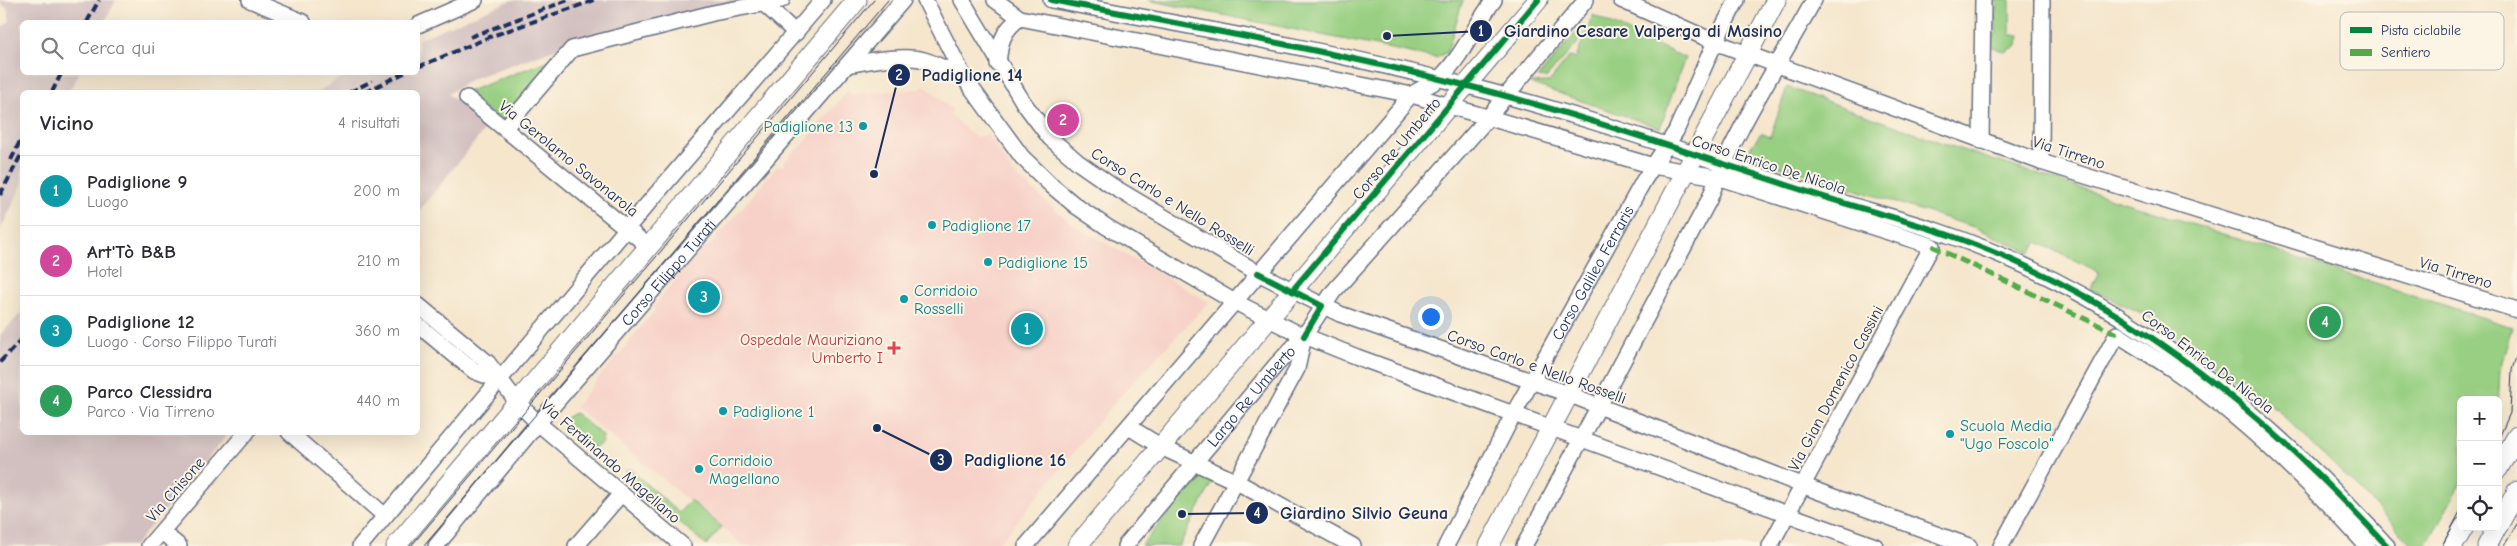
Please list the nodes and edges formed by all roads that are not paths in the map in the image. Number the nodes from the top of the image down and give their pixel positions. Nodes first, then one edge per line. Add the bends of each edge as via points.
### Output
1 (250, 0) edge
2 (475, 0) edge
3 (782, 0) edge
4 (824, 0) edge
5 (857, 0) edge
6 (903, 0) edge
7 (926, 0) edge
8 (962, 0) edge
9 (995, 0) edge
10 (1051, 0) edge
11 (1494, 0) edge
12 (1538, 0) edge
13 (1586, 0) edge
14 (1737, 0) edge
15 (1776, 0) edge
16 (1814, 0) edge
17 (1983, 0) edge
18 (2042, 0) edge
19 (1626, 1) edge
20 (763, 3) junction
21 (1020, 18) junction
22 (298, 20) edge
23 (420, 24) edge
24 (796, 33) junction
25 (1714, 42) junction
26 (1747, 54) junction
27 (998, 64) junction
28 (847, 65) junction
29 (1777, 66) junction
30 (964, 76) junction
31 (1440, 79) junction
32 (1468, 86) junction
33 (1412, 95) junction
34 (1505, 96) junction
35 (467, 98) dead end
36 (1450, 105) junction
37 (1489, 116) junction
38 (505, 128) junction
39 (1981, 141) junction
40 (1667, 146) junction
41 (2041, 162) junction
42 (1691, 163) junction
43 (1653, 166) junction
44 (1721, 171) junction
45 (627, 228) junction
46 (648, 246) junction
47 (1932, 246) joint
48 (1258, 273) junction
49 (1292, 291) junction
50 (1233, 301) junction
51 (1322, 306) junction
52 (420, 307) edge
53 (2517, 310) edge
54 (1269, 320) junction
55 (420, 327) edge
56 (1304, 336) junction
57 (500, 381) junction
58 (1533, 382) junction
59 (1568, 394) junction
60 (517, 402) junction
61 (1598, 406) junction
62 (1514, 414) junction
63 (538, 423) junction
64 (1129, 426) junction
65 (1551, 427) junction
66 (243, 435) edge
67 (292, 435) edge
68 (2517, 436) edge
69 (1581, 439) junction
70 (1161, 447) junction
71 (2502, 462) edge
72 (1196, 463) junction
73 (1237, 482) junction
74 (1802, 485) junction
75 (2517, 491) edge
76 (621, 494) junction
77 (1786, 515) junction
78 (385, 516) junction
79 (2502, 519) edge
80 (2462, 531) edge
81 (2495, 531) edge
82 (162, 532) junction
83 (149, 546) edge
84 (179, 546) edge
85 (360, 546) edge
86 (396, 546) edge
87 (436, 546) edge
88 (576, 546) edge
89 (682, 546) edge
90 (1026, 546) edge
91 (1077, 546) edge
92 (1125, 546) edge
93 (1201, 546) edge
94 (1353, 546) edge
95 (1446, 546) edge
96 (1489, 546) edge
97 (1524, 546) edge
98 (1770, 546) edge
99 (1875, 546) edge
100 (1969, 546) edge
101 (2002, 546) edge
102 (2367, 546) edge
103 (2387, 546) edge
104 (2453, 546) edge
105 (2487, 546) edge

1 - 22 street
2 - 23 street
3 - 20 street
4 - 24 street
5 - 46 main road, Corso Filippo Turati
6 - 28 street, Corso Filippo Turati
7 - 30 street
8 - 27 street, Corso Carlo e Nello Rosselli
9 - 21 street, Corso Enrico De Nicola
10 - 31 street, Corso Enrico De Nicola
11 - 31 street, Corso Re Umberto via 1478,21 1465,48
12 - 32 main road, Corso Re Umberto
13 - 34 street
14 - 25 street, Corso Galileo Ferraris
15 - 26 main road
16 - 29 street
17 - 39 street
18 - 41 street
19 - 25 street, Via Tirreno
20 - 24 street
20 - 38 street via 572,49
21 - 27 street via 1005,31 1000,42
21 - 33 street, Corso Enrico De Nicola
24 - 45 street
25 - 26 street, Via Tirreno
25 - 40 street, Corso Galileo Ferraris
26 - 29 street, Via Tirreno
26 - 42 main road
27 - 48 street, Corso Carlo e Nello Rosselli via 1050,138 1079,163
28 - 30 street via 893,59 923,60
28 - 63 street, Corso Filippo Turati
29 - 39 street, Via Tirreno
29 - 44 street via 1764,85
30 - 50 street via 1022,157 1052,186 1107,226
31 - 32 street, Corso Enrico De Nicola
31 - 33 street, Corso Re Umberto
32 - 34 street, Corso Enrico De Nicola
32 - 36 main road, Corso Re Umberto
33 - 36 street, Corso Enrico De Nicola
33 - 48 street, Corso Re Umberto
34 - 37 street
34 - 40 street, Corso Enrico De Nicola
35 - 38 street, Via Gerolamo Savonarola
36 - 37 street, Corso Enrico De Nicola
36 - 49 main road, Corso Re Umberto
37 - 43 street, Corso Enrico De Nicola
37 - 51 street
38 - 45 street, Via Gerolamo Savonarola
39 - 41 street, Via Tirreno
40 - 42 street, Corso Enrico De Nicola
40 - 43 street, Corso Galileo Ferraris
41 - 53 street, Via Tirreno
42 - 43 street, Corso Enrico De Nicola
42 - 44 street, Corso Enrico De Nicola
42 - 59 main road
43 - 58 street, Corso Galileo Ferraris
44 - 47 street, Corso Enrico De Nicola
44 - 61 street via 1709,200
44 - 103 street, Corso Enrico De Nicola via 1938,232 1987,250 2087,299 2183,360 2273,432 2354,509
45 - 46 street, Via Gerolamo Savonarola
45 - 57 street
46 - 60 main road, Corso Filippo Turati
47 - 74 street, Via Gian Domenico Cassini
48 - 49 street, Corso Carlo e Nello Rosselli
48 - 50 street, Corso Re Umberto
49 - 51 street, Corso Carlo e Nello Rosselli
49 - 54 main road, Corso Re Umberto
50 - 54 street
50 - 64 street
51 - 56 street
51 - 58 street, Corso Carlo e Nello Rosselli
52 - 57 street, Via Ferdinando Magellano via 488,363
54 - 56 street
54 - 70 main road
55 - 57 street via 474,371
56 - 62 street
56 - 72 street, Largo Re Umberto via 1276,365
56 - 73 street, Largo Re Umberto via 1297,369
57 - 60 street, Via Ferdinando Magellano
57 - 78 street
58 - 59 street, Corso Carlo e Nello Rosselli
58 - 62 street, Corso Galileo Ferraris
59 - 61 street, Corso Carlo e Nello Rosselli
59 - 65 main road
60 - 63 street, Via Ferdinando Magellano
60 - 86 main road, Corso Filippo Turati
61 - 69 street
61 - 74 street, Corso Carlo e Nello Rosselli
62 - 65 street
62 - 95 street, Corso Galileo Ferraris
63 - 76 street, Via Ferdinando Magellano
63 - 87 street, Corso Filippo Turati
64 - 70 street
64 - 90 street
65 - 69 street
65 - 96 main road
66 - 82 street, Via Chisone
67 - 78 street
68 - 71 main road
69 - 77 street
69 - 97 street
70 - 72 street
70 - 91 main road
72 - 73 street
72 - 92 street, Largo Re Umberto
73 - 93 street, Largo Re Umberto
73 - 94 street
74 - 77 street, Via Gian Domenico Cassini
74 - 100 street, Corso Carlo e Nello Rosselli
75 - 79 main road
76 - 88 street
76 - 89 street, Via Ferdinando Magellano
77 - 98 street, Via Gian Domenico Cassini
77 - 99 street
78 - 85 street
80 - 104 main road
81 - 105 main road
82 - 83 street, Via Chisone
82 - 84 street
101 - 102 street, Corso Enrico De Nicola via 2117,334 2173,369 2271,450

